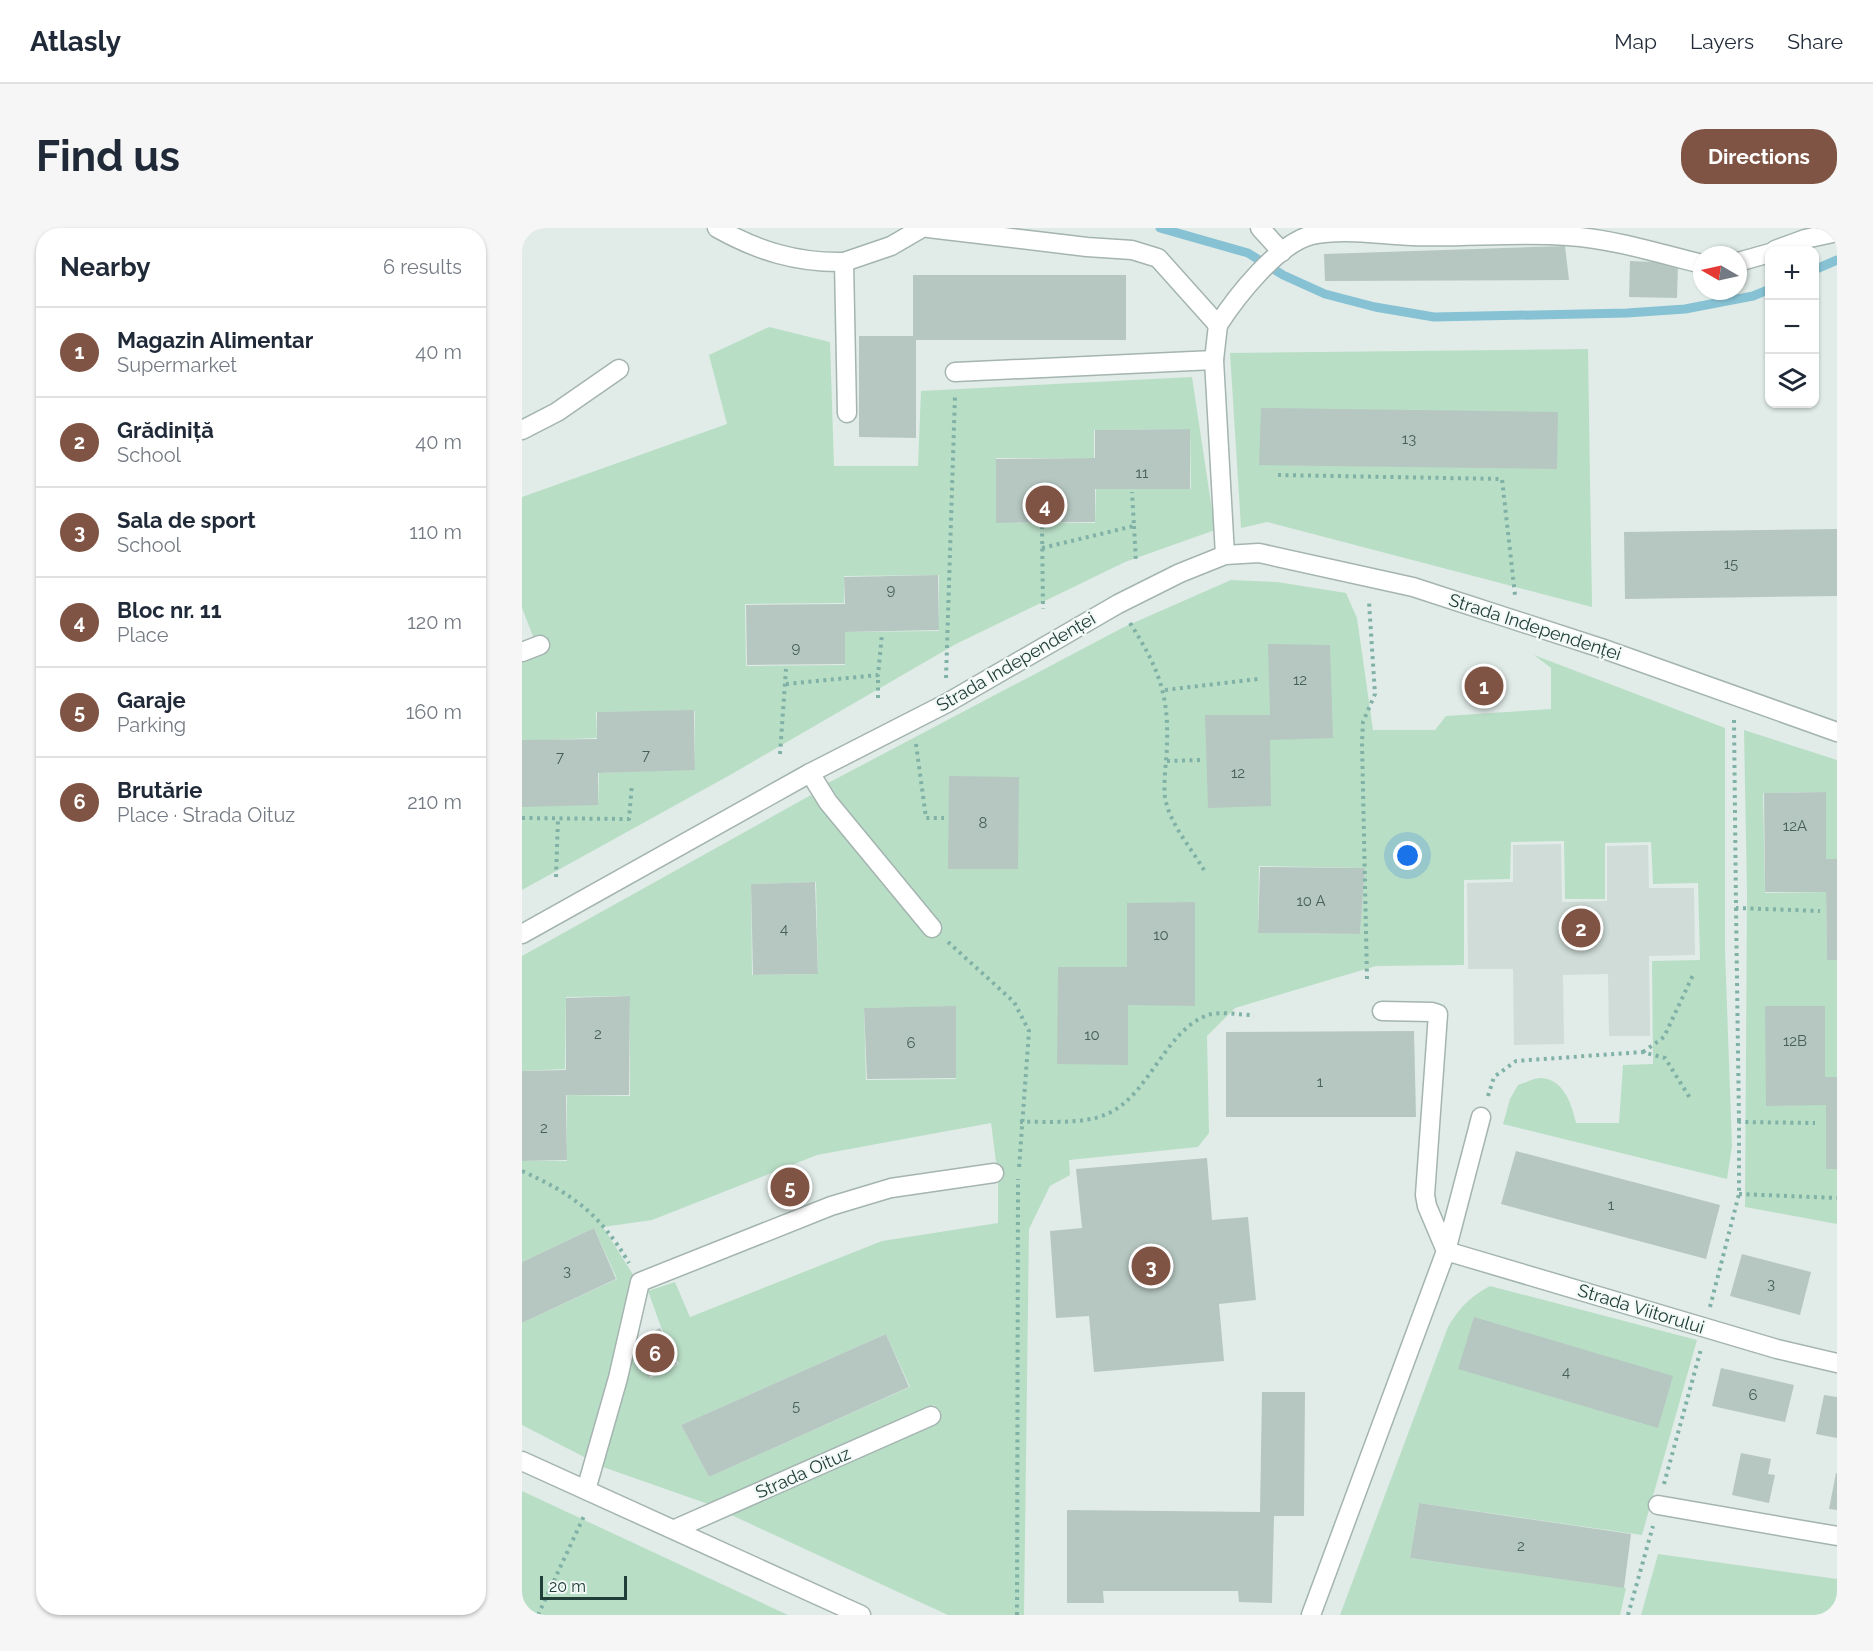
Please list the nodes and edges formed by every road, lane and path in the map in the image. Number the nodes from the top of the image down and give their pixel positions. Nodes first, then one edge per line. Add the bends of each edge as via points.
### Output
1 (717, 228) edge
2 (922, 228) edge
3 (928, 228) edge
4 (1260, 228) edge
5 (1495, 232) edge
6 (1837, 232) edge
7 (1006, 233) edge
8 (1786, 246) edge
9 (1280, 253) junction
10 (1765, 254) edge
11 (1747, 259) edge
12 (844, 262) junction
13 (1693, 262) edge
14 (1218, 325) junction
15 (1214, 360) junction
16 (619, 369) dead end
17 (955, 372) joint
18 (847, 413) dead end
19 (522, 430) edge
20 (1278, 475) dead end
21 (1132, 492) dead end
22 (1042, 526) dead end
23 (1134, 526) junction
24 (1041, 548) junction
25 (1225, 555) junction
26 (1136, 563) dead end
27 (1367, 576) junction
28 (1118, 604) junction
29 (1042, 609) dead end
30 (1516, 621) junction
31 (882, 634) dead end
32 (540, 645) dead end
33 (522, 652) edge
34 (786, 669) dead end
35 (879, 675) junction
36 (1258, 679) dead end
37 (786, 684) junction
38 (1165, 690) junction
39 (1733, 697) junction
40 (878, 699) dead end
41 (946, 703) junction
42 (1837, 732) edge
43 (915, 733) dead end
44 (780, 754) dead end
45 (1202, 760) dead end
46 (1167, 761) junction
47 (810, 773) junction
48 (632, 784) dead end
49 (522, 818) edge
50 (558, 818) junction
51 (944, 818) dead end
52 (1204, 870) dead end
53 (556, 877) dead end
54 (1736, 908) junction
55 (1820, 911) dead end
56 (932, 928) joint
57 (522, 934) edge
58 (1693, 975) dead end
59 (1367, 979) dead end
60 (1382, 1011) dead end
61 (1254, 1015) dead end
62 (1642, 1052) junction
63 (1689, 1098) dead end
64 (1481, 1117) joint
65 (1020, 1122) junction
66 (1739, 1122) junction
67 (1815, 1123) dead end
68 (522, 1171) edge
69 (994, 1173) dead end
70 (1739, 1194) junction
71 (1837, 1198) edge
72 (1446, 1251) junction
73 (640, 1282) junction
74 (1705, 1328) junction
75 (1837, 1363) edge
76 (931, 1416) dead end
77 (522, 1461) edge
78 (586, 1490) junction
79 (1658, 1505) junction
80 (584, 1516) dead end
81 (675, 1529) junction
82 (1837, 1536) edge
83 (538, 1615) edge
84 (861, 1615) edge
85 (1017, 1615) edge
86 (1311, 1615) edge
87 (1629, 1615) edge

1 - 12 street via 776,255 813,263
2 - 12 street via 891,246
3 - 7 street
4 - 9 street
5 - 9 street via 1311,235
5 - 13 street via 1601,240
6 - 8 street
7 - 14 street via 1132,250 1158,258
9 - 14 street via 1253,279
10 - 11 street
12 - 18 street
14 - 15 street
15 - 17 street
15 - 25 street
16 - 19 street
17 - 41 path
20 - 30 path via 1502,479
21 - 23 path
22 - 24 path
23 - 24 path
23 - 26 path
24 - 29 path
25 - 27 street, Strada Independenței via 1259,554
25 - 28 street, Strada Independenței
27 - 30 street, Strada Independenței
27 - 59 path via 1375,694 1363,722 1362,741
28 - 38 path via 1151,656
28 - 41 street, Strada Independenței
30 - 39 street, Strada Independenței
31 - 35 path
32 - 33 street
34 - 37 path
35 - 37 path
35 - 40 path
36 - 38 path
37 - 44 path
38 - 46 path
39 - 42 street, Strada Independenței
39 - 54 path
41 - 47 street, Strada Independenței
43 - 51 path via 926,818
45 - 46 path
46 - 52 path via 1165,796 1169,811
47 - 56 street via 828,802
47 - 57 street, Strada Independenței
48 - 50 path via 629,819
49 - 50 path
50 - 53 path
54 - 55 path
54 - 66 path
56 - 65 path via 1014,1002 1029,1031
58 - 62 path via 1664,1037
60 - 72 street via 1438,1014 1425,1195
61 - 65 path via 1209,1014 1198,1020 1182,1034 1131,1098 1108,1114 1088,1119
62 - 63 path via 1665,1058
62 - 64 path via 1516,1061 1494,1077
64 - 72 street
65 - 85 path
66 - 67 path
66 - 70 path
68 - 73 path via 576,1198 620,1247
69 - 73 street via 891,1188 831,1206
70 - 71 path
70 - 74 path
72 - 74 street, Strada Viitorului
72 - 86 street
73 - 78 street
74 - 75 street, Strada Viitorului
74 - 79 path
76 - 81 street, Strada Oituz
77 - 78 street
78 - 81 street
79 - 82 street
79 - 87 path
80 - 83 path
81 - 84 street

